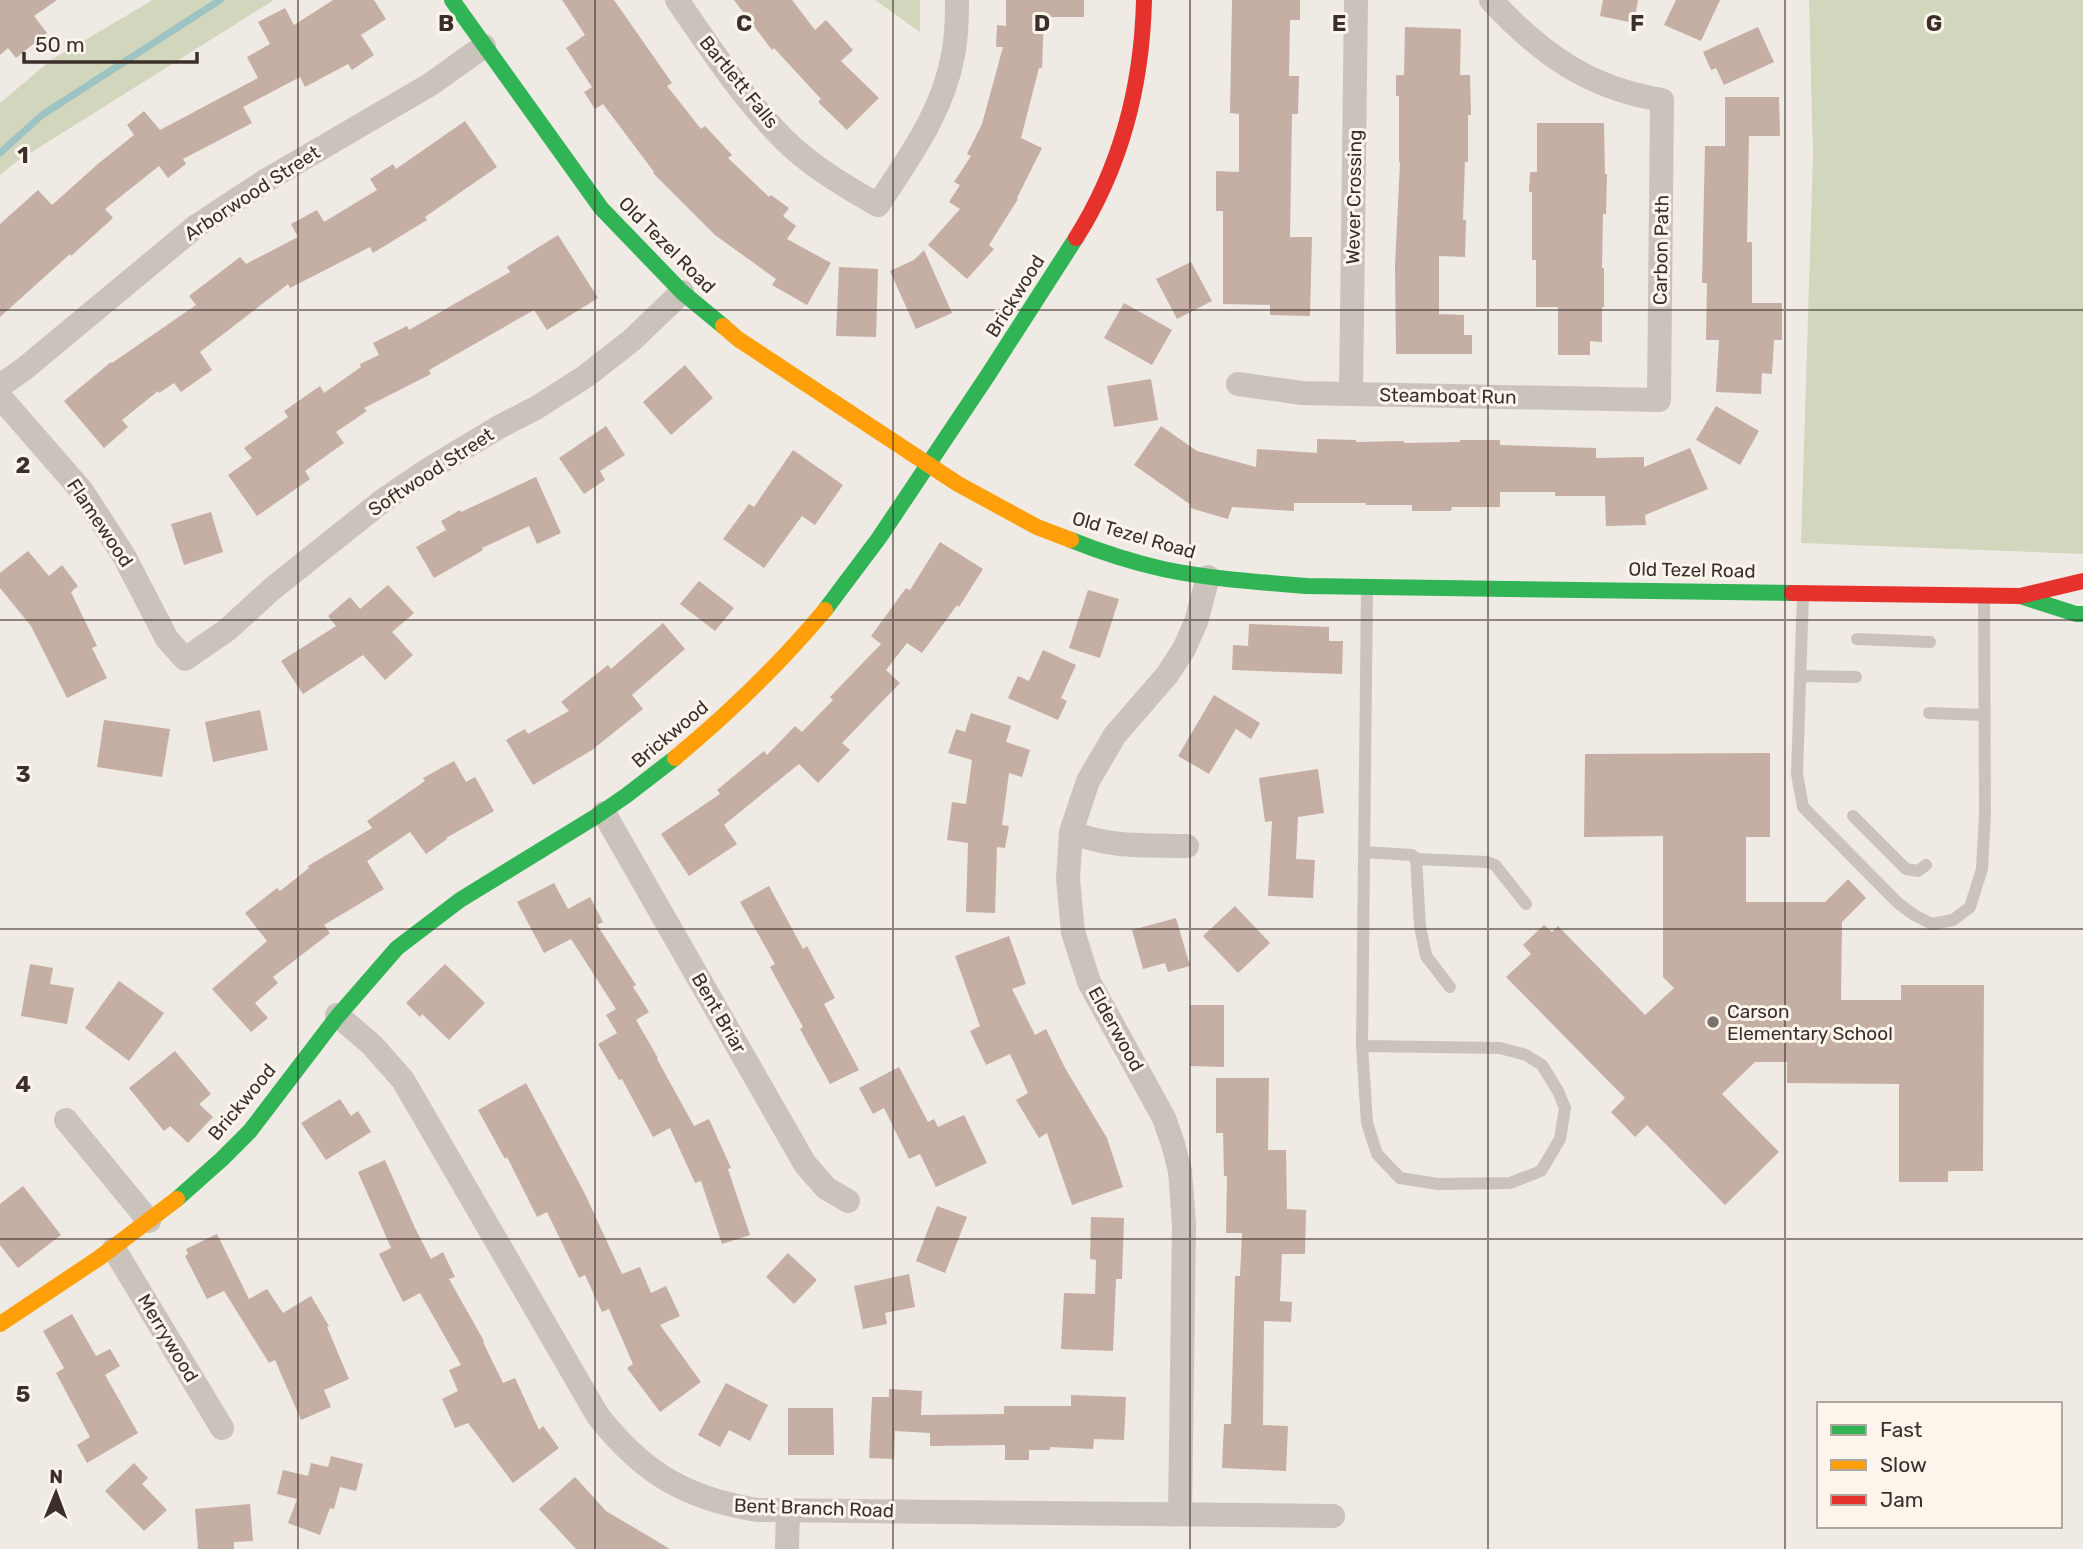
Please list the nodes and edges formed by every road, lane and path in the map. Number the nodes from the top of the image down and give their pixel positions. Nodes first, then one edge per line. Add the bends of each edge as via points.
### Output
1 (452, 0) edge
2 (677, 0) edge
3 (957, 0) edge
4 (1144, 0) edge
5 (1356, 0) edge
6 (1491, 0) edge
7 (484, 46) junction
8 (682, 292) junction
9 (1238, 384) dead end
10 (0, 386) edge
11 (1351, 394) junction
12 (0, 397) edge
13 (1659, 400) joint
14 (927, 463) junction
15 (1208, 577) junction
16 (2083, 581) edge
17 (1367, 586) junction
18 (1803, 593) junction
19 (1984, 596) junction
20 (2020, 596) junction
21 (2083, 614) edge
22 (1857, 639) dead end
23 (1930, 642) dead end
24 (185, 659) joint
25 (1800, 676) junction
26 (1856, 677) dead end
27 (1929, 713) dead end
28 (1984, 715) junction
29 (604, 813) junction
30 (1853, 816) dead end
31 (1072, 832) junction
32 (1187, 846) dead end
33 (1364, 852) junction
34 (1416, 859) junction
35 (1926, 865) dead end
36 (1526, 904) dead end
37 (1450, 987) dead end
38 (337, 1015) junction
39 (1362, 1046) junction
40 (66, 1120) dead end
41 (848, 1201) dead end
42 (149, 1221) junction
43 (114, 1249) junction
44 (0, 1324) edge
45 (222, 1428) dead end
46 (788, 1510) junction
47 (1180, 1514) junction
48 (1334, 1516) dead end
49 (787, 1549) edge

1 - 7 street, Old Tezel Road
2 - 3 street, Bartlett Falls via 749,101 793,148 878,205 938,106 954,52
4 - 14 street, Brickwood via 1133,103 1105,187 997,363
5 - 11 street, Wever Crossing
6 - 13 street, Carbon Path via 1573,70 1601,85 1662,100
7 - 8 street, Old Tezel Road via 601,208
7 - 10 street, Arborwood Street via 431,85 195,227
8 - 14 street, Old Tezel Road via 738,339
8 - 24 street, Softwood Street via 586,376 392,494 227,630
9 - 11 street, Steamboat Run
11 - 13 street, Steamboat Run
12 - 24 street, Flamewood via 82,491 124,556 167,639
14 - 15 street, Old Tezel Road via 1037,527 1099,551
14 - 29 street, Brickwood via 864,559 767,676 656,774
15 - 17 street, Old Tezel Road
15 - 31 street, Elderwood via 1184,649 1100,757
16 - 20 street, Old Tezel Road
17 - 18 street, Old Tezel Road
17 - 33 lane
18 - 19 street, Old Tezel Road
18 - 25 lane
19 - 20 street, Old Tezel Road
19 - 28 lane
20 - 21 street, Old Tezel Road
22 - 23 lane
25 - 26 lane
25 - 28 lane via 1797,774 1802,807 1898,903 1932,924 1953,920 1970,907 1982,869
27 - 28 lane
29 - 38 street, Brickwood via 464,896 421,927
29 - 41 street, Bent Briar via 805,1164 827,1188
30 - 35 lane via 1906,869 1918,871
31 - 32 street via 1110,844
31 - 47 street, Elderwood via 1069,905 1080,957 1089,982 1164,1118 1180,1171 1184,1225
33 - 34 lane
33 - 39 lane
34 - 36 lane via 1495,865
34 - 37 lane via 1426,956
38 - 42 street, Brickwood via 251,1130 198,1182
38 - 46 street, Bent Branch Road via 403,1080 597,1416 615,1438 648,1468 686,1491 727,1505
39 - 39 lane via 1367,1123 1377,1154 1400,1178 1438,1184 1510,1184 1541,1171 1560,1139 1564,1108 1558,1091 1542,1065 1526,1055 1500,1048
40 - 42 street
42 - 43 street, Brickwood
43 - 44 street, Brickwood
43 - 45 street, Merrywood
46 - 47 street, Bent Branch Road
46 - 49 street
47 - 48 street, Bent Branch Road

